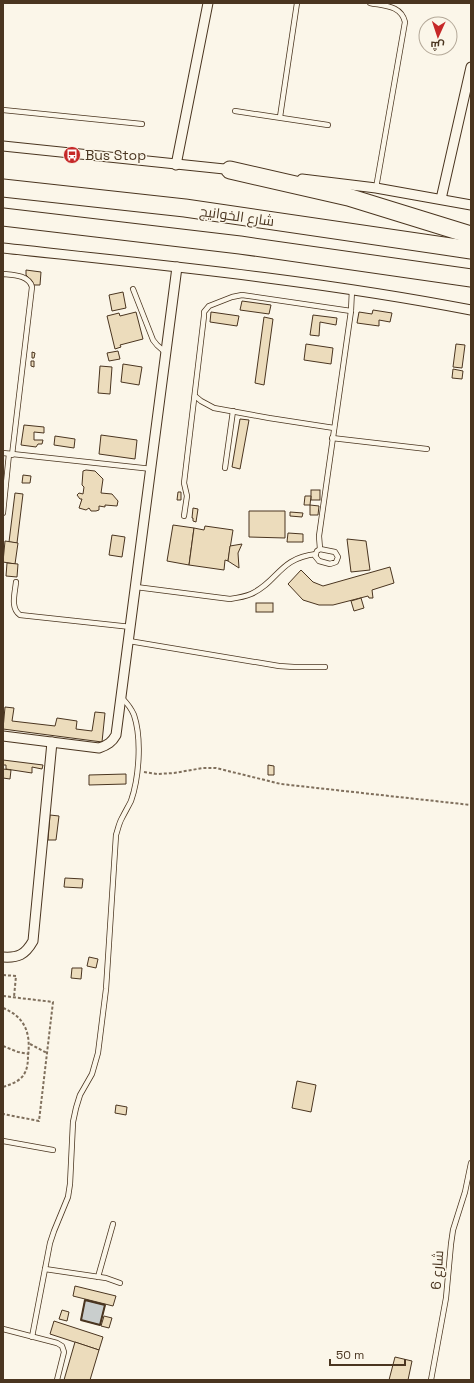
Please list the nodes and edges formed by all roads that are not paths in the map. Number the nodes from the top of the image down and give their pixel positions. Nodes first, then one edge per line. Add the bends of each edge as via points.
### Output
1 (208, 3) edge
2 (297, 3) edge
3 (370, 3) edge
4 (471, 67) edge
5 (3, 110) edge
6 (235, 111) dead end
7 (280, 118) junction
8 (142, 124) dead end
9 (328, 125) dead end
10 (3, 146) edge
11 (176, 165) junction
12 (230, 170) junction
13 (3, 188) edge
14 (376, 188) junction
15 (441, 198) junction
16 (471, 205) edge
17 (3, 216) edge
18 (471, 235) edge
19 (3, 248) edge
20 (471, 250) edge
21 (177, 267) junction
22 (3, 274) edge
23 (471, 278) edge
24 (133, 289) dead end
25 (352, 289) junction
26 (471, 310) edge
27 (351, 311) junction
28 (167, 354) junction
29 (195, 396) junction
30 (233, 411) junction
31 (334, 428) junction
32 (332, 438) junction
33 (428, 449) dead end
34 (7, 454) edge
35 (225, 468) dead end
36 (152, 469) junction
37 (3, 513) edge
38 (184, 516) dead end
39 (320, 549) junction
40 (316, 554) junction
41 (16, 582) dead end
42 (136, 587) junction
43 (131, 627) junction
44 (129, 641) junction
45 (325, 667) dead end
46 (122, 698) junction
47 (3, 736) edge
48 (52, 742) junction
49 (3, 957) edge
50 (3, 1141) edge
51 (53, 1150) dead end
52 (471, 1163) edge
53 (113, 1224) dead end
54 (45, 1269) junction
55 (98, 1277) junction
56 (120, 1283) dead end
57 (3, 1329) edge
58 (32, 1336) junction
59 (57, 1380) edge
60 (431, 1380) edge

1 - 11 street
2 - 7 lane
3 - 14 lane via 397,9 405,22
4 - 15 street
5 - 8 lane
6 - 7 lane
7 - 9 lane
10 - 11 street
11 - 12 street
12 - 14 street
12 - 18 highway via 348,196
13 - 20 highway, شارع الخوانيج via 185,208
14 - 15 street
15 - 16 street
17 - 23 highway, شارع الخوانيج via 224,243
19 - 21 street
21 - 25 street
21 - 28 street
22 - 34 lane via 23,277 32,287
24 - 28 lane via 153,340
25 - 26 street
25 - 27 lane
27 - 29 lane via 242,295 209,306 204,312
27 - 31 lane
28 - 36 street
29 - 30 lane via 207,405
29 - 38 lane via 184,483 187,496
30 - 31 lane
30 - 35 lane
31 - 32 lane
32 - 33 lane
32 - 39 lane via 319,536
34 - 36 lane
34 - 37 lane
36 - 42 street
39 - 40 lane
39 - 40 lane via 335,552 338,557 336,562 330,564 319,561
40 - 42 lane via 302,556 288,563 261,589 241,598 230,599
41 - 43 lane via 14,608 20,616
42 - 43 street
43 - 44 street
44 - 45 lane via 279,666
44 - 46 street
46 - 48 street via 116,735 106,746 99,748
46 - 54 lane via 134,714 139,749 137,772 133,795 116,835 106,989 98,1052 92,1074 76,1108 68,1197 54,1231
47 - 48 street
48 - 49 street via 33,941 21,955
50 - 51 lane
52 - 60 lane, شارع 6 via 450,1244 446,1298
53 - 55 lane
54 - 55 lane
54 - 58 lane
55 - 56 lane
57 - 58 lane
58 - 59 lane via 62,1346 64,1352

